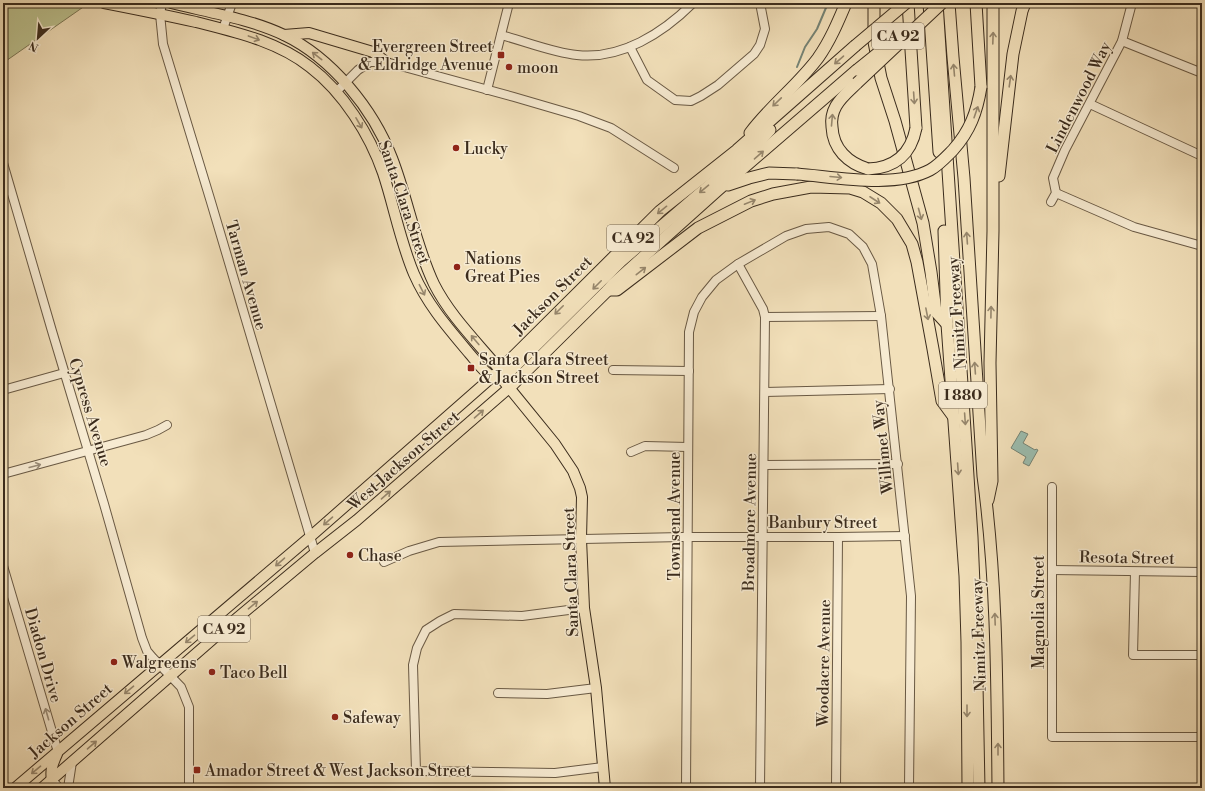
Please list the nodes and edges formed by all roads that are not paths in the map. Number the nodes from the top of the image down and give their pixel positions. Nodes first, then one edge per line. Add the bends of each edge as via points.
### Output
1 (104, 3) edge
2 (162, 3) edge
3 (171, 3) edge
4 (232, 3) edge
5 (509, 3) edge
6 (693, 3) edge
7 (760, 3) edge
8 (839, 3) edge
9 (846, 3) edge
10 (874, 3) edge
11 (907, 3) edge
12 (929, 3) edge
13 (938, 3) edge
14 (942, 3) edge
15 (949, 3) edge
16 (976, 3) edge
17 (993, 3) edge
18 (1025, 3) edge
19 (1132, 3) edge
20 (200, 10) junction
21 (160, 14) junction
22 (228, 17) junction
23 (197, 23) junction
24 (224, 29) junction
25 (284, 35) junction
26 (501, 35) junction
27 (1122, 41) junction
28 (630, 47) junction
29 (386, 62) junction
30 (1202, 73) edge
31 (804, 74) junction
32 (823, 74) junction
33 (345, 83) junction
34 (487, 90) junction
35 (336, 92) junction
36 (1090, 104) junction
37 (737, 150) junction
38 (1202, 156) edge
39 (3, 163) edge
40 (674, 168) dead end
41 (718, 190) junction
42 (1056, 193) junction
43 (1052, 202) dead end
44 (993, 231) junction
45 (1202, 246) edge
46 (738, 264) junction
47 (608, 290) junction
48 (881, 316) junction
49 (765, 317) junction
50 (947, 324) junction
51 (614, 370) dead end
52 (690, 371) junction
53 (64, 373) junction
54 (501, 379) junction
55 (890, 389) junction
56 (3, 390) edge
57 (765, 392) junction
58 (953, 416) junction
59 (167, 425) dead end
60 (688, 447) junction
61 (88, 451) junction
62 (631, 452) dead end
63 (898, 464) junction
64 (764, 465) junction
65 (3, 474) edge
66 (983, 476) junction
67 (1052, 487) dead end
68 (987, 505) junction
69 (762, 536) junction
70 (905, 536) junction
71 (310, 537) junction
72 (688, 537) junction
73 (581, 538) junction
74 (838, 538) junction
75 (315, 553) junction
76 (384, 562) dead end
77 (3, 566) edge
78 (1052, 570) junction
79 (1135, 572) junction
80 (1202, 572) edge
81 (584, 608) junction
82 (1202, 655) edge
83 (159, 665) junction
84 (170, 676) junction
85 (596, 688) junction
86 (498, 693) dead end
87 (1202, 737) edge
88 (58, 752) junction
89 (72, 762) junction
90 (603, 767) junction
91 (52, 780) junction
92 (15, 788) edge
93 (42, 788) edge
94 (58, 788) edge
95 (68, 788) edge
96 (189, 788) edge
97 (605, 788) edge
98 (686, 788) edge
99 (760, 788) edge
100 (836, 788) edge
101 (909, 788) edge
102 (968, 788) edge
103 (979, 788) edge
104 (985, 788) edge
105 (998, 788) edge

1 - 21 main road, Santa Clara Street
2 - 21 street, Tarman Avenue
3 - 20 main road, Santa Clara Street
4 - 22 street
5 - 26 street
6 - 28 street via 654,35
7 - 28 street via 765,29 760,46 718,85 691,101 675,100 648,80
8 - 31 highway via 823,40
9 - 31 highway via 829,40
10 -> 50 highway via 874,42 881,78 922,223 936,312
11 -> 14 highway, bridge via 916,128 914,140 908,150 888,166 868,169 851,162 839,150 832,136 831,118 836,106 857,83
11 -> 32 highway, CA 92, bridge
12 - 50 highway, Nimitz Freeway / I 880 via 944,232
41 -> 13 highway, CA 92, bridge
13 -> 103 highway, I 880 via 972,537
66 -> 15 highway, Nimitz Freeway / I 880 via 964,178
41 -> 16 highway, bridge via 769,173 887,180 907,178 931,169 963,138 978,106 981,87
44 -> 17 highway
44 -> 18 highway via 1012,61
19 - 27 street, Lindenwood Way
20 - 22 main road, Santa Clara Street
20 - 23 main road
21 - 23 main road, Santa Clara Street
21 - 71 street, Tarman Avenue via 163,44
22 - 24 street
22 - 25 main road, Santa Clara Street
23 - 24 main road, Santa Clara Street
24 -> 35 main road, Santa Clara Street via 252,37 284,51 310,66
25 - 29 main road via 309,33 373,52
33 -> 25 main road, Santa Clara Street via 316,55
26 - 28 street via 576,55 595,56
26 - 34 street
27 - 30 street
27 - 36 street, Lindenwood Way
29 - 33 street via 370,62
29 - 34 street
31 -> 37 highway via 760,118
32 - 37 highway, CA 92
32 -> 54 highway via 753,148 621,262
33 - 35 street
54 -> 33 main road, Santa Clara Street via 435,286 392,157 366,109
34 - 40 street via 514,96 611,128
35 -> 54 main road, Santa Clara Street via 354,115 371,144 383,174 409,260 427,299 439,318
36 - 38 street
36 - 42 street, Lindenwood Way via 1053,178
37 -> 54 highway, Jackson Street / CA 92 via 660,211
39 - 53 street, Cypress Avenue
41 - 47 highway, CA 92
42 - 43 street, Lindenwood Way
42 - 45 street via 1134,228
68 -> 44 highway via 992,481 990,363
46 - 48 street, Willimet Way via 786,236 806,229 829,227 849,234 863,247 872,264
46 - 49 street, Broadmore Avenue
46 - 52 street, Townsend Avenue via 716,280 694,312 689,332
47 - 54 highway, CA 92
47 -> 58 highway via 617,290 698,228 751,201 811,187 850,188 863,192 881,203 897,219 912,244 942,401
48 - 49 street
48 - 55 street, Willimet Way
49 - 57 street, Broadmore Avenue
50 - 58 highway, Nimitz Freeway / I 880
51 - 52 street
52 - 60 street, Townsend Avenue
53 - 56 street
53 - 61 street, Cypress Avenue
54 -> 71 main road, West Jackson Street / CA 92
54 - 73 main road, Santa Clara Street via 551,438 573,470 582,497
75 -> 54 main road, West Jackson Street / CA 92 via 356,520
55 - 57 street
55 - 63 street, Willimet Way
57 - 64 street, Broadmore Avenue
58 -> 102 highway, Nimitz Freeway / I 880 via 966,591
59 - 61 street via 146,436
60 - 62 street via 645,446
60 - 72 street, Townsend Avenue
65 -> 61 street
61 - 83 street, Cypress Avenue via 142,638 147,651
63 - 64 street
63 - 70 street, Willimet Way
64 - 69 street, Broadmore Avenue
66 - 68 highway, Nimitz Freeway / I 880
66 - 104 highway, I 880 via 976,491 984,687
67 - 78 street, Magnolia Street
105 -> 68 highway, Nimitz Freeway / I 880 via 995,614
69 - 72 street, Banbury Street
69 - 74 street, Banbury Street
69 - 99 street, Broadmore Avenue
70 - 74 street, Banbury Street
70 - 101 street, Willimet Way via 911,596
71 - 75 street, Tarman Avenue
71 -> 83 main road, Jackson Street / CA 92
72 - 73 street, Banbury Street
72 - 98 street, Townsend Avenue
73 - 76 street, Banbury Street via 439,542
73 - 81 main road, Santa Clara Street
74 - 100 street, Woodacre Avenue
84 -> 75 main road, Jackson Street / CA 92
88 -> 77 street, Diadon Drive
78 - 79 street, Resota Street
78 - 87 street, Magnolia Street via 1052,737
79 - 80 street, Resota Street
79 - 82 street via 1133,655
81 - 85 main road, Santa Clara Street
81 - 90 street via 522,616 454,614 426,630 413,664 416,771 556,773
83 - 84 street, Cypress Avenue
83 -> 88 main road, Jackson Street / CA 92
89 -> 84 main road, Jackson Street / CA 92
84 - 96 street, Cypress Avenue via 181,687 189,707
85 - 86 street via 547,694
85 - 90 main road, Santa Clara Street
88 - 91 main road via 52,764
88 -> 92 main road, Jackson Street / CA 92
89 - 91 main road, Jackson Street / CA 92
89 - 95 street
90 - 97 main road, Santa Clara Street
91 - 93 main road, Jackson Street / CA 92
91 - 94 street

